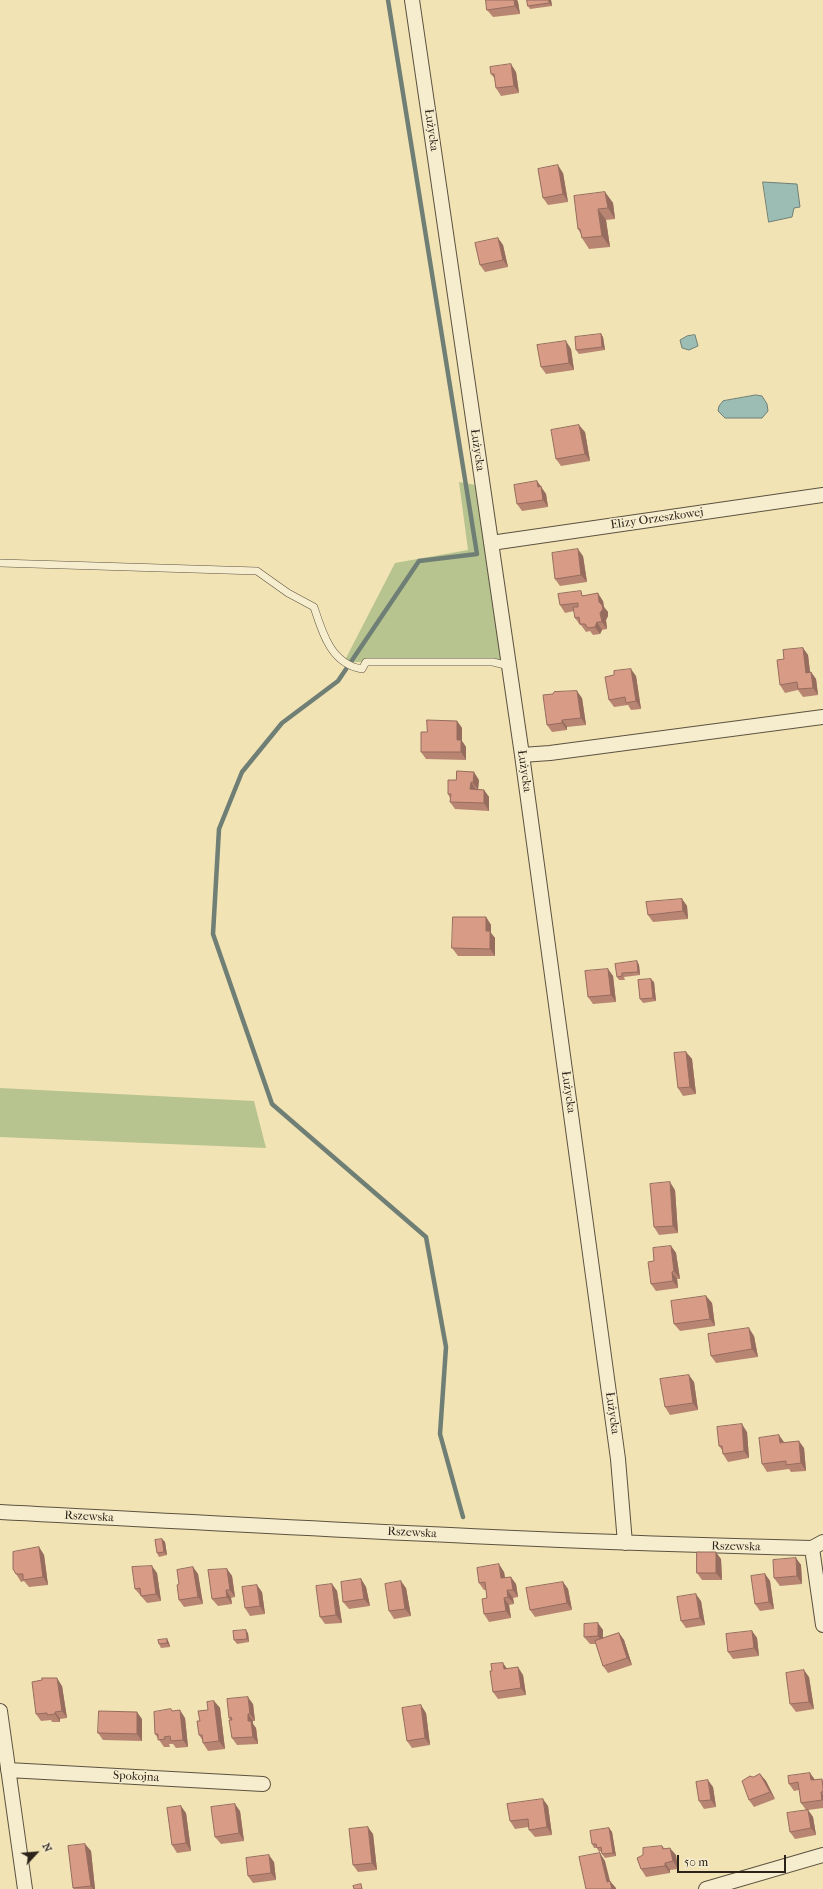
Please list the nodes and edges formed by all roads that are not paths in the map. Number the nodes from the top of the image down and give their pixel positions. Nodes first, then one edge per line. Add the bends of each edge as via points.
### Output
1 (412, 0) edge
2 (823, 495) edge
3 (491, 543) junction
4 (0, 563) edge
5 (509, 666) junction
6 (823, 717) edge
7 (522, 755) junction
8 (0, 1512) edge
9 (625, 1543) junction
10 (818, 1545) edge
11 (823, 1625) edge
12 (0, 1710) edge
13 (8, 1770) junction
14 (263, 1784) dead end
15 (823, 1855) edge
16 (25, 1889) edge
17 (706, 1889) edge

1 - 3 street, Łużycka
2 - 3 street, Elizy Orzeszkowej
3 - 5 street, Łużycka
4 - 5 lane via 257,571 288,593 314,607 324,637 332,650 353,667 362,669 366,662 493,662
5 - 7 street, Łużycka
6 - 7 street
7 - 9 street, Łużycka via 618,1459
8 - 9 street, Rszewska
9 - 10 street, Rszewska
10 - 11 street
12 - 13 street
13 - 14 street, Spokojna
13 - 16 street
15 - 17 street

